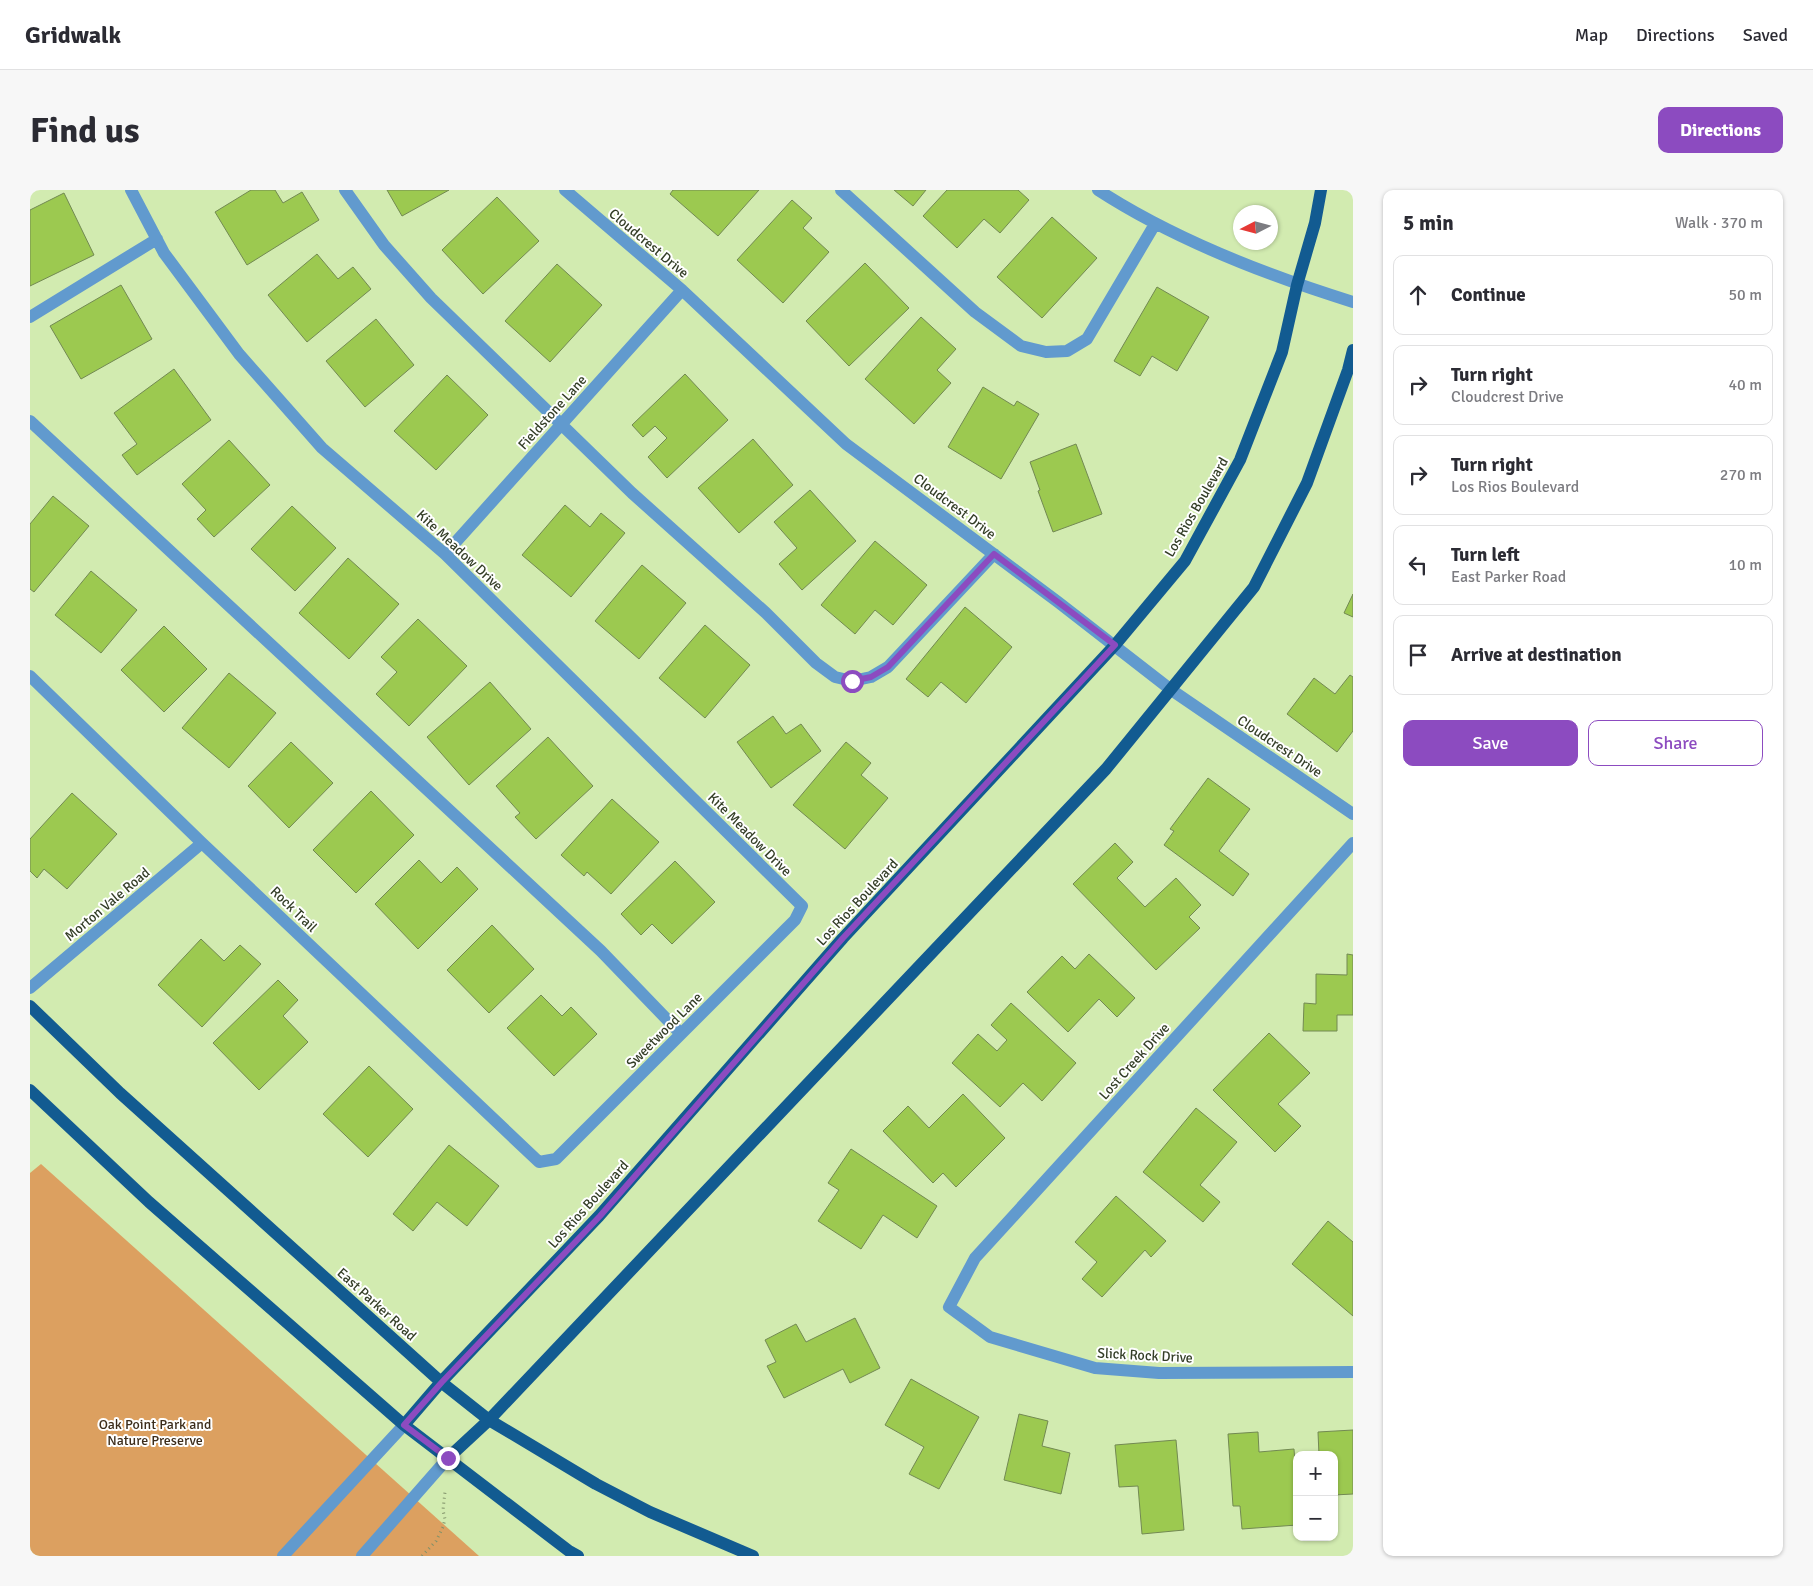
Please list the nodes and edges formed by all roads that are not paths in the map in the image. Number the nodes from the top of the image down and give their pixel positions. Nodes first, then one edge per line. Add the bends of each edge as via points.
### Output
1 (131, 190) edge
2 (345, 190) edge
3 (565, 190) edge
4 (841, 190) edge
5 (1098, 190) edge
6 (1321, 190) edge
7 (1155, 224) junction
8 (157, 239) junction
9 (1297, 285) junction
10 (682, 290) junction
11 (1353, 302) edge
12 (30, 317) edge
13 (1353, 350) edge
14 (30, 421) edge
15 (560, 424) junction
16 (446, 554) junction
17 (994, 554) junction
18 (1115, 645) junction
19 (30, 676) edge
20 (1170, 689) junction
21 (1353, 814) edge
22 (202, 843) junction
23 (1353, 844) edge
24 (802, 906) joint
25 (30, 988) edge
26 (30, 1006) edge
27 (681, 1034) junction
28 (30, 1090) edge
29 (539, 1162) joint
30 (949, 1307) joint
31 (1353, 1372) edge
32 (442, 1382) junction
33 (489, 1420) junction
34 (404, 1425) junction
35 (448, 1458) junction
36 (283, 1556) edge
37 (362, 1556) edge
38 (578, 1556) edge
39 (753, 1556) edge

1 - 8 street, Kite Meadow Drive
2 - 15 street via 384,245 431,298
3 - 10 street, Cloudcrest Drive
4 - 7 street via 974,312 1020,346 1046,352 1067,351 1087,339
5 - 7 street
6 - 9 main road, Los Rios Boulevard
7 - 9 street
8 - 12 street
8 - 16 street, Kite Meadow Drive via 239,354 322,448
9 - 11 street
9 - 18 main road, Los Rios Boulevard via 1282,352 1240,460 1185,561
10 - 15 street, Fieldstone Lane
10 - 17 street, Cloudcrest Drive via 846,444
13 - 20 main road via 1307,483 1254,587
14 - 27 street via 594,944
15 - 16 street, Fieldstone Lane
15 - 17 street via 835,677 852,681 871,677 888,667
16 - 24 street, Kite Meadow Drive
17 - 18 street, Cloudcrest Drive
18 - 20 street, Cloudcrest Drive
18 - 32 main road, Los Rios Boulevard via 843,938 600,1216
19 - 22 street, Rock Trail
20 - 21 street, Cloudcrest Drive
20 - 33 main road via 1106,769
22 - 25 street, Morton Vale Road
22 - 29 street, Rock Trail
23 - 30 street, Lost Creek Drive via 975,1258
24 - 27 street, Sweetwood Lane via 795,920
26 - 32 main road, East Parker Road via 127,1099
27 - 29 street, Sweetwood Lane via 556,1159
28 - 34 main road via 149,1202
30 - 31 street, Slick Rock Drive via 990,1337 1096,1368 1159,1373
32 - 33 main road, East Parker Road
32 - 34 main road, Los Rios Boulevard
33 - 35 main road
33 - 39 main road, East Parker Road via 650,1512
34 - 35 main road
34 - 36 street, Los Rios Boulevard
35 - 37 street
35 - 38 main road

